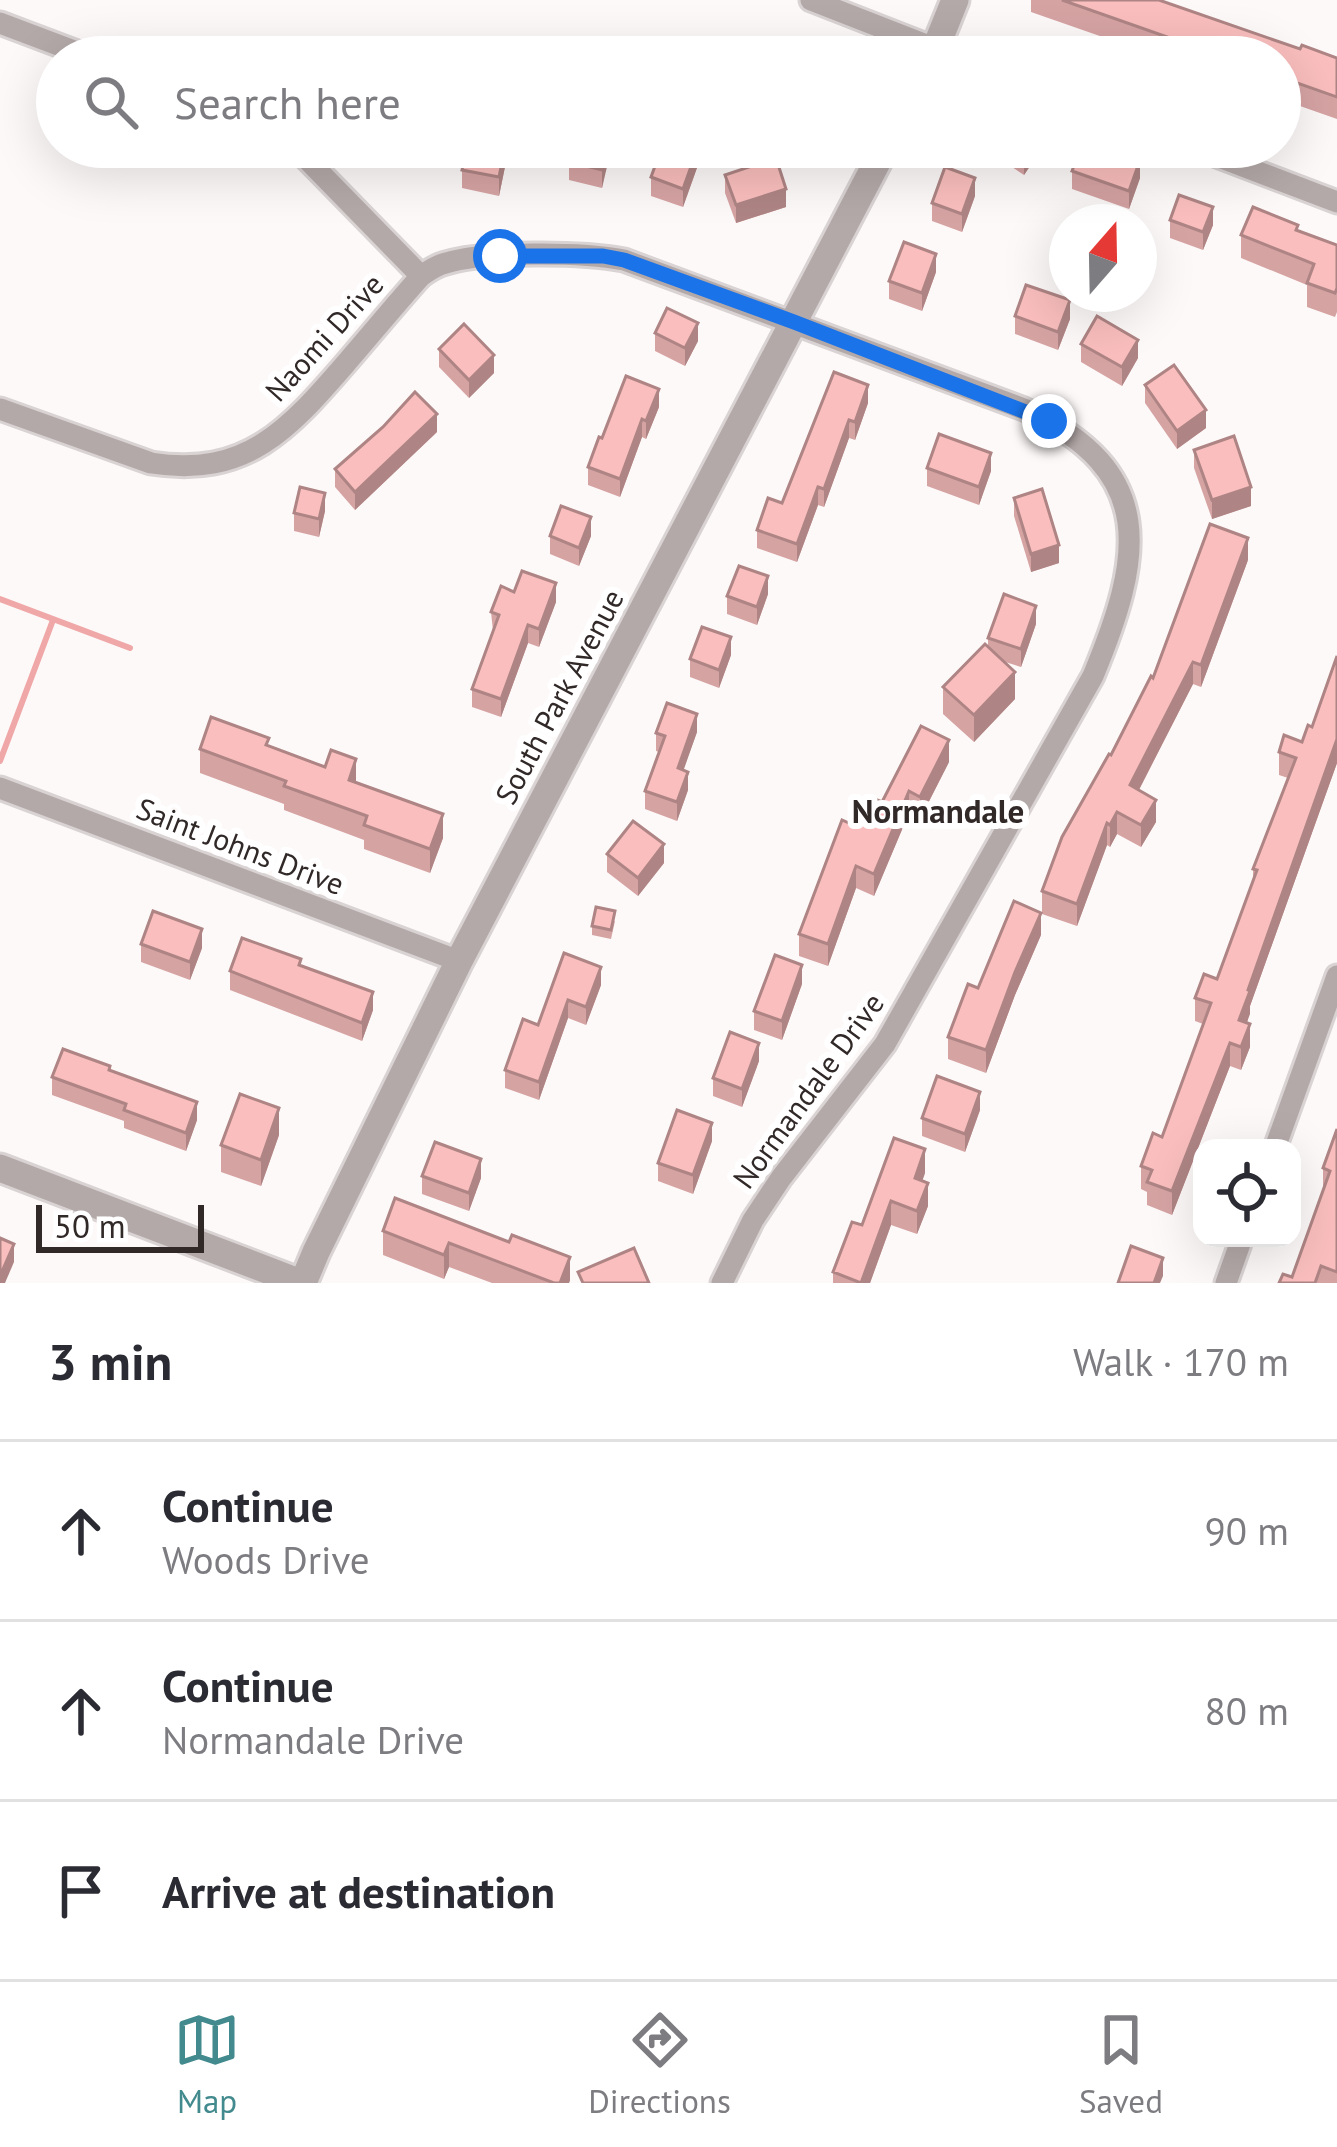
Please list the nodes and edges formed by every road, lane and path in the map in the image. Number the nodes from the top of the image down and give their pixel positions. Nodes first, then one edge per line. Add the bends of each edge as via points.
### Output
1 (811, 0) edge
2 (955, 0) edge
3 (0, 23) edge
4 (898, 36) edge
5 (946, 36) edge
6 (36, 37) edge
7 (316, 168) edge
8 (874, 168) edge
9 (1248, 168) edge
10 (1337, 202) edge
11 (421, 276) junction
12 (794, 322) junction
13 (0, 409) edge
14 (0, 788) edge
15 (459, 961) junction
16 (1337, 976) edge
17 (1278, 1139) edge
18 (0, 1168) edge
19 (1239, 1247) edge
20 (302, 1283) edge
21 (722, 1283) edge
22 (1226, 1283) edge

1 - 4 street
2 - 5 street
3 - 6 street
7 - 11 street
8 - 12 street, South Park Avenue
9 - 10 street
11 - 12 street, Normandale Drive via 444,263 500,256 603,256
11 - 13 street, Naomi Drive via 306,409 234,458 205,466 151,463
12 - 15 street, South Park Avenue
12 - 21 street, Normandale Drive via 1024,409 1072,437 1109,473 1123,500 1129,566 1093,676 915,995 762,1206
14 - 15 street, Saint Johns Drive
15 - 20 street, South Park Avenue
16 - 17 street
18 - 20 street
19 - 22 street

